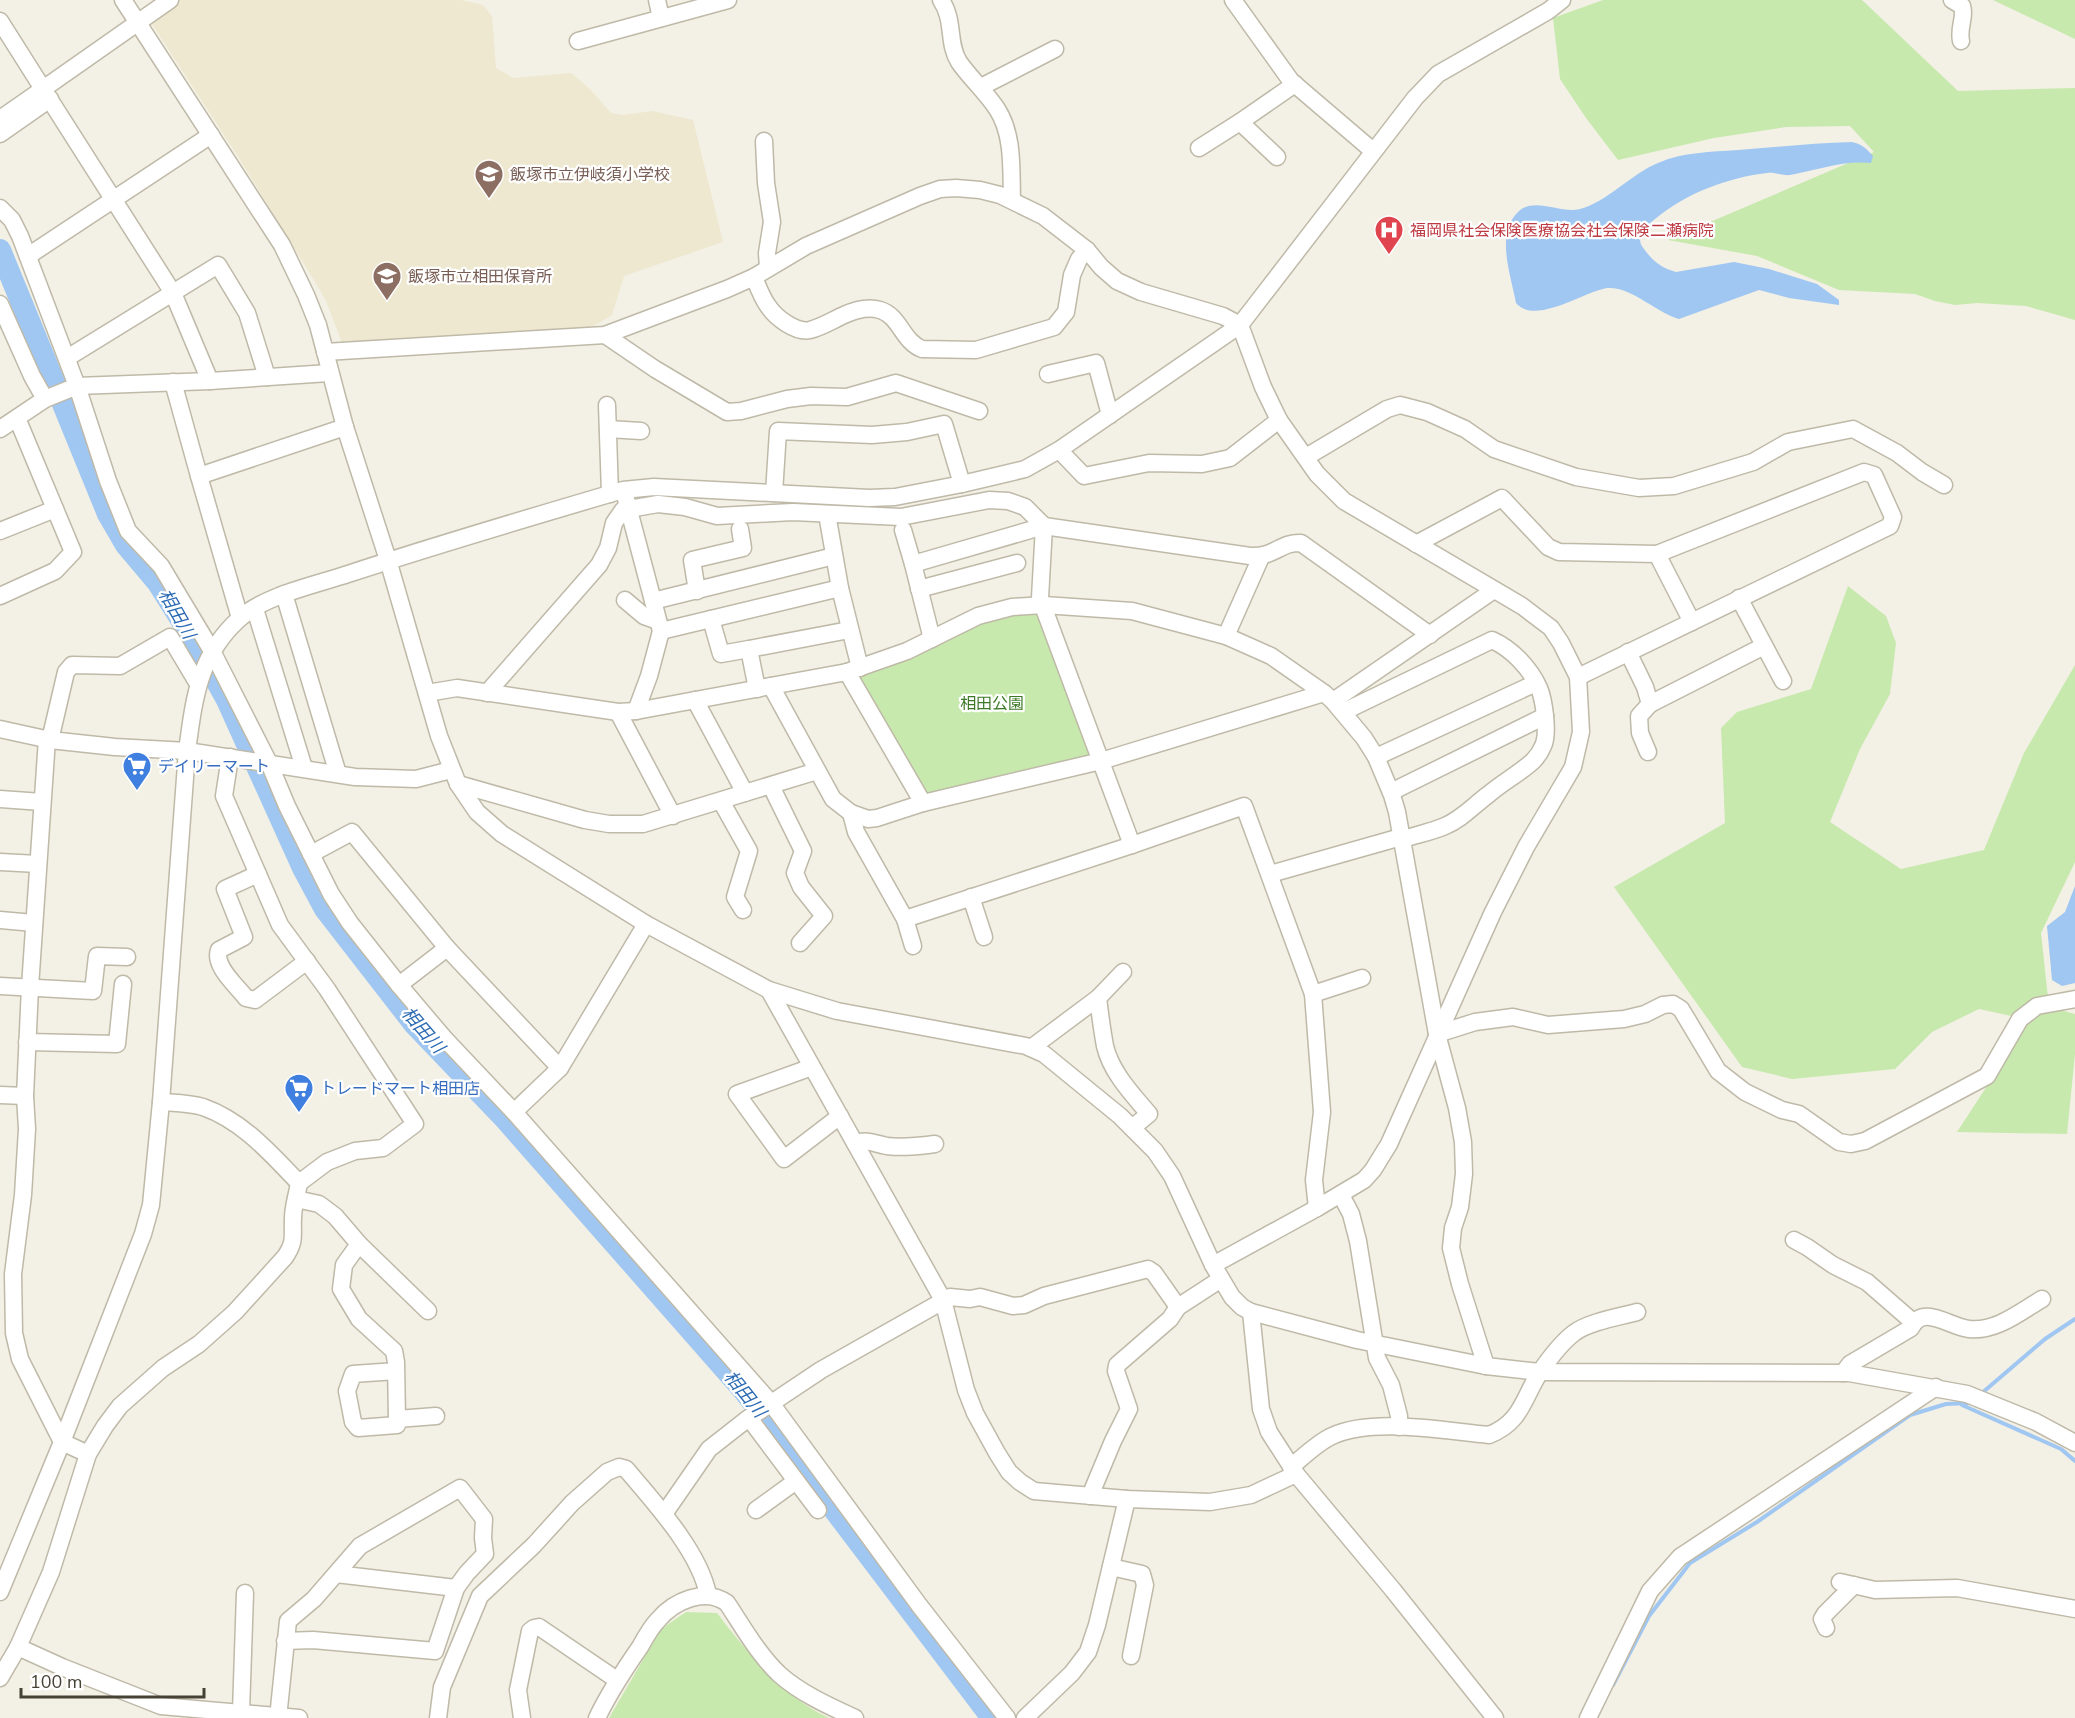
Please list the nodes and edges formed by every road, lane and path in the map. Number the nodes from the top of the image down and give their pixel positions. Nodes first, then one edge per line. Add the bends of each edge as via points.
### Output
1 (123, 0) edge
2 (170, 0) edge
3 (657, 0) edge
4 (728, 0) edge
5 (941, 0) edge
6 (1233, 0) edge
7 (1562, 0) edge
8 (1952, 0) edge
9 (661, 18) junction
10 (0, 21) edge
11 (138, 24) junction
12 (1961, 40) dead end
13 (578, 41) dead end
14 (1055, 49) dead end
15 (1294, 84) junction
16 (981, 87) junction
17 (47, 94) junction
18 (0, 119) edge
19 (1240, 122) junction
20 (0, 134) edge
21 (211, 135) junction
22 (764, 141) dead end
23 (1199, 148) dead end
24 (1373, 152) junction
25 (1277, 156) dead end
26 (1012, 200) junction
27 (112, 201) junction
28 (0, 208) edge
29 (1087, 250) junction
30 (28, 256) junction
31 (761, 273) junction
32 (172, 293) junction
33 (0, 304) edge
34 (1240, 325) junction
35 (604, 335) junction
36 (326, 352) junction
37 (67, 358) junction
38 (329, 372) junction
39 (1048, 374) dead end
40 (267, 377) junction
41 (210, 381) junction
42 (173, 382) junction
43 (78, 386) junction
44 (45, 399) junction
45 (607, 405) dead end
46 (979, 411) dead end
47 (1110, 415) junction
48 (17, 418) junction
49 (1279, 420) junction
50 (345, 427) junction
51 (0, 429) edge
52 (608, 429) junction
53 (641, 431) dead end
54 (1059, 450) junction
55 (1306, 457) junction
56 (199, 476) junction
57 (962, 484) junction
58 (1944, 485) dead end
59 (617, 492) junction
60 (774, 493) junction
61 (629, 507) junction
62 (55, 509) junction
63 (827, 514) junction
64 (1044, 526) junction
65 (740, 529) dead end
66 (903, 530) dead end
67 (0, 531) edge
68 (1416, 544) junction
69 (1657, 555) junction
70 (834, 556) junction
71 (1261, 557) junction
72 (388, 561) junction
73 (1017, 563) dead end
74 (913, 564) junction
75 (840, 588) junction
76 (919, 590) junction
77 (1494, 590) junction
78 (697, 591) junction
79 (284, 594) junction
80 (0, 596) edge
81 (1739, 598) junction
82 (625, 600) dead end
83 (653, 602) junction
84 (1044, 605) junction
85 (255, 609) junction
86 (240, 618) junction
87 (711, 619) junction
88 (1692, 622) junction
89 (660, 626) junction
90 (849, 630) junction
91 (1430, 635) junction
92 (1226, 636) junction
93 (932, 639) junction
94 (1764, 646) junction
95 (749, 649) junction
96 (1628, 652) junction
97 (211, 653) junction
98 (853, 670) junction
99 (1578, 678) junction
100 (199, 680) junction
101 (1783, 681) dead end
102 (1536, 683) junction
103 (764, 688) junction
104 (428, 693) junction
105 (487, 693) junction
106 (695, 700) junction
107 (1333, 702) junction
108 (1650, 704) junction
109 (636, 711) junction
110 (618, 712) junction
111 (1545, 716) junction
112 (0, 729) edge
113 (48, 739) junction
114 (187, 752) junction
115 (1648, 752) dead end
116 (1376, 757) junction
117 (237, 758) junction
118 (1101, 761) junction
119 (267, 762) junction
120 (304, 768) junction
121 (817, 771) junction
122 (338, 774) junction
123 (454, 777) junction
124 (771, 786) junction
125 (1391, 792) junction
126 (745, 794) junction
127 (0, 799) edge
128 (721, 801) junction
129 (42, 802) junction
130 (923, 803) junction
131 (851, 813) junction
132 (673, 816) junction
133 (1401, 838) junction
134 (1132, 845) junction
135 (311, 854) junction
136 (0, 862) edge
137 (38, 864) junction
138 (258, 874) junction
139 (1270, 874) junction
140 (972, 897) junction
141 (743, 910) dead end
142 (905, 919) junction
143 (0, 921) edge
144 (34, 923) junction
145 (646, 924) junction
146 (984, 937) dead end
147 (800, 943) dead end
148 (913, 946) dead end
149 (447, 948) junction
150 (127, 957) dead end
151 (307, 961) junction
152 (1123, 972) dead end
153 (1362, 978) dead end
154 (123, 984) dead end
155 (399, 985) junction
156 (0, 986) edge
157 (30, 987) junction
158 (770, 990) junction
159 (1313, 994) junction
160 (1098, 998) junction
161 (2075, 999) edge
162 (1437, 1034) junction
163 (27, 1042) junction
164 (1031, 1048) junction
165 (812, 1067) junction
166 (560, 1068) junction
167 (0, 1095) edge
168 (25, 1096) junction
169 (161, 1102) junction
170 (514, 1113) junction
171 (840, 1116) junction
172 (1132, 1128) junction
173 (855, 1143) junction
174 (935, 1144) dead end
175 (297, 1191) junction
176 (1341, 1195) junction
177 (1317, 1208) junction
178 (1794, 1240) dead end
179 (359, 1244) junction
180 (7, 1272) edge
181 (1217, 1272) junction
182 (2042, 1299) dead end
183 (943, 1300) junction
184 (1178, 1307) junction
185 (428, 1311) dead end
186 (1251, 1312) junction
187 (1637, 1312) dead end
188 (1913, 1322) junction
189 (1376, 1344) junction
190 (1486, 1366) junction
191 (396, 1371) junction
192 (1540, 1372) junction
193 (1843, 1373) junction
194 (1936, 1387) junction
195 (760, 1410) junction
196 (436, 1416) dead end
197 (397, 1419) junction
198 (1399, 1427) junction
199 (62, 1442) junction
200 (2075, 1443) edge
201 (88, 1454) junction
202 (1294, 1470) junction
203 (796, 1480) junction
204 (1090, 1496) junction
205 (1127, 1499) junction
206 (756, 1510) dead end
207 (818, 1510) dead end
208 (664, 1514) junction
209 (1111, 1567) junction
210 (336, 1574) junction
211 (456, 1588) junction
212 (0, 1592) edge
213 (244, 1593) dead end
214 (708, 1595) junction
215 (2075, 1609) edge
216 (1826, 1628) dead end
217 (285, 1641) junction
218 (18, 1647) junction
219 (1131, 1656) dead end
220 (0, 1678) edge
221 (617, 1680) junction
222 (241, 1712) junction
223 (278, 1717) edge
224 (299, 1718) edge
225 (438, 1718) edge
226 (522, 1718) edge
227 (597, 1718) edge
228 (855, 1718) edge
229 (1007, 1718) edge
230 (1025, 1718) edge
231 (1495, 1718) edge
232 (1588, 1718) edge

1 - 11 street
2 - 11 street
3 - 9 street
4 - 9 street
5 - 16 street via 948,11 953,48
6 - 15 street
7 - 24 street via 1438,74
8 - 12 street via 1964,11
9 - 13 street
10 - 17 street
11 - 17 street
11 - 21 street
14 - 16 street
15 - 19 street
15 - 24 street
16 - 26 street via 1006,129
17 - 18 street
17 - 20 street
17 - 27 street
19 - 23 street
19 - 25 street
21 - 27 street
21 - 36 street via 282,245
22 - 31 street via 772,222
24 - 34 street
26 - 29 street via 1043,216
26 - 31 street via 980,190 940,189 806,246
27 - 30 street
27 - 32 street
28 - 30 street via 12,220
29 - 31 street via 1078,259 1072,275 1066,312 1054,327 976,350 914,346 891,316 868,308 854,310 808,331 795,328 768,307
29 - 34 street via 1117,281
30 - 37 street
31 - 35 street
32 - 37 street
32 - 40 street via 219,265 247,313
32 - 41 street
33 - 44 street
34 - 47 street
34 - 49 street
35 - 36 street
35 - 46 street via 726,412 811,396 847,397 896,383
36 - 38 street
37 - 43 street
38 - 40 street
38 - 50 street
39 - 47 street via 1096,363
40 - 41 street
41 - 42 street
42 - 43 street
42 - 56 street
43 - 44 street
43 - 97 street via 128,531 161,566
44 - 48 street
45 - 52 street
47 - 54 street
48 - 51 street
48 - 62 street
49 - 54 street via 1230,458 1202,464 1149,463 1084,476
49 - 55 street
50 - 56 street
50 - 72 street
52 - 53 street
52 - 59 street
54 - 57 street via 1025,469
55 - 58 street via 1400,405 1465,429 1494,449 1576,477 1639,488 1674,486 1753,462 1788,442 1853,429
55 - 68 street via 1344,501
56 - 86 street
57 - 60 street via 895,497
57 - 60 street via 944,424 872,435 778,431
59 - 60 street via 654,487
59 - 61 street
59 - 72 street
61 - 63 street via 658,504 717,516
61 - 83 street
61 - 105 street via 618,514 599,565
62 - 67 street
62 - 80 street via 74,552 56,571
63 - 64 street via 907,517 989,500 1008,501 1025,507
63 - 70 street
64 - 71 street
64 - 74 street
64 - 84 street via 1040,598
65 - 78 street via 743,548 692,560
66 - 74 street
68 - 69 street via 1502,498 1548,547 1559,552
68 - 77 street
69 - 81 street via 1864,472 1874,475 1893,517 1890,526
69 - 88 street
70 - 75 street
70 - 78 street
71 - 91 street via 1290,542 1301,543
71 - 92 street
72 - 79 street
72 - 104 street
73 - 76 street
74 - 76 street
75 - 87 street
75 - 90 street
76 - 93 street
77 - 91 street
77 - 99 street via 1551,628
78 - 83 street
79 - 85 street
79 - 122 street
81 - 88 street
81 - 94 street
82 - 89 street
83 - 89 street
84 - 92 street via 1132,611
84 - 93 street via 1012,607 978,616
84 - 118 street
85 - 86 street
85 - 120 street
86 - 97 street
87 - 89 street
87 - 95 street via 721,654
88 - 96 street
89 - 109 street via 649,676
90 - 95 street
90 - 98 street
91 - 107 street
92 - 107 street via 1271,656
93 - 98 street
94 - 101 street
94 - 108 street
95 - 103 street
96 - 99 street
96 - 108 street
97 - 100 street
97 - 119 street
98 - 103 street
98 - 130 street
99 - 162 street via 1581,732 1573,767 1493,912
100 - 113 street via 170,637 120,666 72,665 66,672
100 - 114 street
102 - 107 street via 1527,666 1492,640
102 - 111 street
102 - 116 street
103 - 106 street
103 - 121 street
104 - 105 street via 457,688
104 - 123 street
105 - 110 street
106 - 109 street
106 - 126 street
107 - 116 street
107 - 118 street
108 - 115 street via 1639,716 1640,733
109 - 110 street
110 - 132 street
111 - 125 street
111 - 133 street via 1545,743 1532,762 1460,819
112 - 113 street
113 - 114 street
113 - 129 street
114 - 117 street
114 - 169 street
116 - 125 street
117 - 119 street
117 - 138 street via 224,796
118 - 130 street
118 - 134 street
119 - 120 street
119 - 135 street
120 - 122 street
121 - 124 street
121 - 131 street via 833,798
122 - 123 street
123 - 132 street via 609,825 643,824
123 - 145 street via 477,812 502,834
124 - 126 street
124 - 147 street via 803,850 795,873 824,916
125 - 133 street
126 - 128 street
127 - 129 street
128 - 132 street
128 - 141 street via 750,851 735,897
129 - 137 street
130 - 131 street via 877,819
131 - 142 street via 856,832
133 - 139 street
133 - 162 street
134 - 139 street via 1244,806
134 - 140 street
135 - 149 street via 352,832
135 - 155 street via 350,923
136 - 137 street
137 - 144 street
138 - 151 street via 280,925
138 - 151 street via 225,890 244,938 219,950 223,968 246,998 255,1000
139 - 159 street
140 - 142 street
140 - 146 street
142 - 148 street
143 - 144 street
144 - 157 street
145 - 158 street
145 - 166 street
149 - 155 street
149 - 166 street
150 - 157 street via 97,956 93,991
151 - 175 street via 415,1124 383,1148 355,1151 327,1162
152 - 160 street
153 - 159 street
154 - 163 street via 117,1044
155 - 170 street
156 - 157 street
157 - 163 street
158 - 164 street via 837,1011
158 - 165 street
159 - 177 street via 1322,1112 1314,1180
160 - 164 street
160 - 172 street via 1111,1062 1149,1114
161 - 162 street via 2037,1006 2020,1019 1987,1076 1865,1141 1851,1144 1839,1142 1799,1114 1745,1092 1718,1071 1681,1009 1673,1004 1624,1019 1548,1025 1513,1017 1476,1022
162 - 176 street via 1389,1144 1364,1180
162 - 190 street via 1463,1142 1464,1174 1451,1248
163 - 168 street
164 - 172 street via 1044,1054
165 - 171 street
165 - 171 street via 737,1094 784,1159
166 - 170 street
167 - 168 street
168 - 180 street via 23,1184
169 - 175 street via 201,1106 222,1115 247,1132
169 - 199 street via 151,1205 143,1234
170 - 195 street
171 - 173 street
172 - 181 street via 1172,1176
173 - 174 street via 866,1140 910,1147
173 - 183 street
175 - 179 street via 335,1215
175 - 201 street via 292,1218 294,1238 285,1257 235,1312 120,1406
176 - 177 street
176 - 189 street via 1358,1241
177 - 181 street
178 - 188 street via 1867,1282
179 - 185 street
179 - 191 street via 344,1265 341,1289 359,1319 394,1351
180 - 199 street via 20,1359
181 - 184 street
181 - 186 street via 1232,1297
182 - 188 street via 1992,1328 1967,1329 1927,1316
183 - 184 street via 980,1297 1024,1305 1044,1296 1148,1269
183 - 195 street
183 - 204 street via 966,1390 984,1431 1009,1472 1034,1491
184 - 204 street via 1170,1319 1117,1365 1129,1409
186 - 189 street
186 - 202 street via 1261,1409 1269,1432
187 - 192 street via 1573,1333
188 - 193 street via 1911,1328 1850,1364
189 - 190 street
189 - 198 street via 1377,1358 1391,1385
190 - 192 street
191 - 197 street
191 - 197 street via 353,1374 347,1391 353,1422 358,1428 397,1425
192 - 193 street
192 - 198 street via 1512,1422 1495,1433
193 - 194 street
194 - 200 street via 1991,1402
194 - 232 street via 1680,1557 1650,1592
195 - 203 street
195 - 208 street via 709,1449
195 - 229 street
196 - 197 street
198 - 202 street via 1366,1427 1329,1437
199 - 201 street
199 - 212 street
201 - 218 street via 51,1572
202 - 205 street via 1251,1495 1230,1500
202 - 231 street
203 - 206 street
203 - 207 street
204 - 205 street
205 - 209 street
208 - 214 street via 698,1566
208 - 225 street via 626,1469 619,1467 607,1472 572,1503 480,1596 442,1687
209 - 219 street via 1142,1574 1145,1585
209 - 230 street via 1088,1652
210 - 211 street
210 - 211 street via 360,1546 460,1488 484,1519 485,1554
210 - 217 street via 288,1621
211 - 217 street via 435,1651
213 - 222 street
214 - 221 street via 693,1597 658,1620
214 - 228 street via 727,1603 780,1675
215 - 216 street via 1957,1588 1875,1590 1847,1584 1822,1619
217 - 223 street
218 - 220 street
218 - 222 street via 161,1707
221 - 226 street via 539,1627 534,1628 530,1631 518,1690
221 - 227 street
222 - 223 street
223 - 224 street

